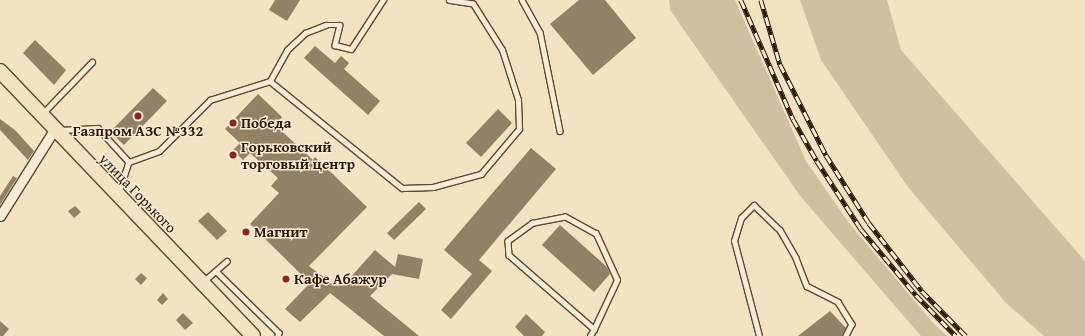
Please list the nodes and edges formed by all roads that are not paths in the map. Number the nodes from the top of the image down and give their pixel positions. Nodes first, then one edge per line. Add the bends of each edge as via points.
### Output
1 (383, 0) edge
2 (449, 0) edge
3 (522, 0) edge
4 (92, 62) dead end
5 (0, 71) edge
6 (270, 81) junction
7 (41, 115) junction
8 (54, 130) junction
9 (560, 131) dead end
10 (129, 162) junction
11 (117, 196) junction
12 (0, 216) edge
13 (228, 261) dead end
14 (216, 271) junction
15 (201, 284) junction
16 (594, 330) junction
17 (280, 335) edge
18 (253, 336) edge
19 (590, 336) edge
20 (759, 336) edge
21 (846, 336) edge

1 - 6 lane via 351,49 335,46 340,25 326,26 305,33 287,50
2 - 6 lane via 473,4 502,50 518,100 519,129 481,174 433,187 402,188
3 - 9 lane via 540,32
4 - 7 lane
5 - 7 main road, улица Горького
6 - 10 lane via 210,100 159,151
7 - 8 main road, улица Горького
8 - 10 lane via 98,128
8 - 11 main road, улица Горького
8 - 12 street
10 - 11 lane
11 - 15 main road, улица Горького
13 - 14 lane
14 - 15 lane
14 - 17 lane
15 - 18 main road, улица Горького
16 - 16 lane via 617,280 596,234 565,217 533,222 508,241 509,255
16 - 19 lane
20 - 21 lane via 734,241 741,218 754,205 780,230 796,258 807,286 838,302 852,324

